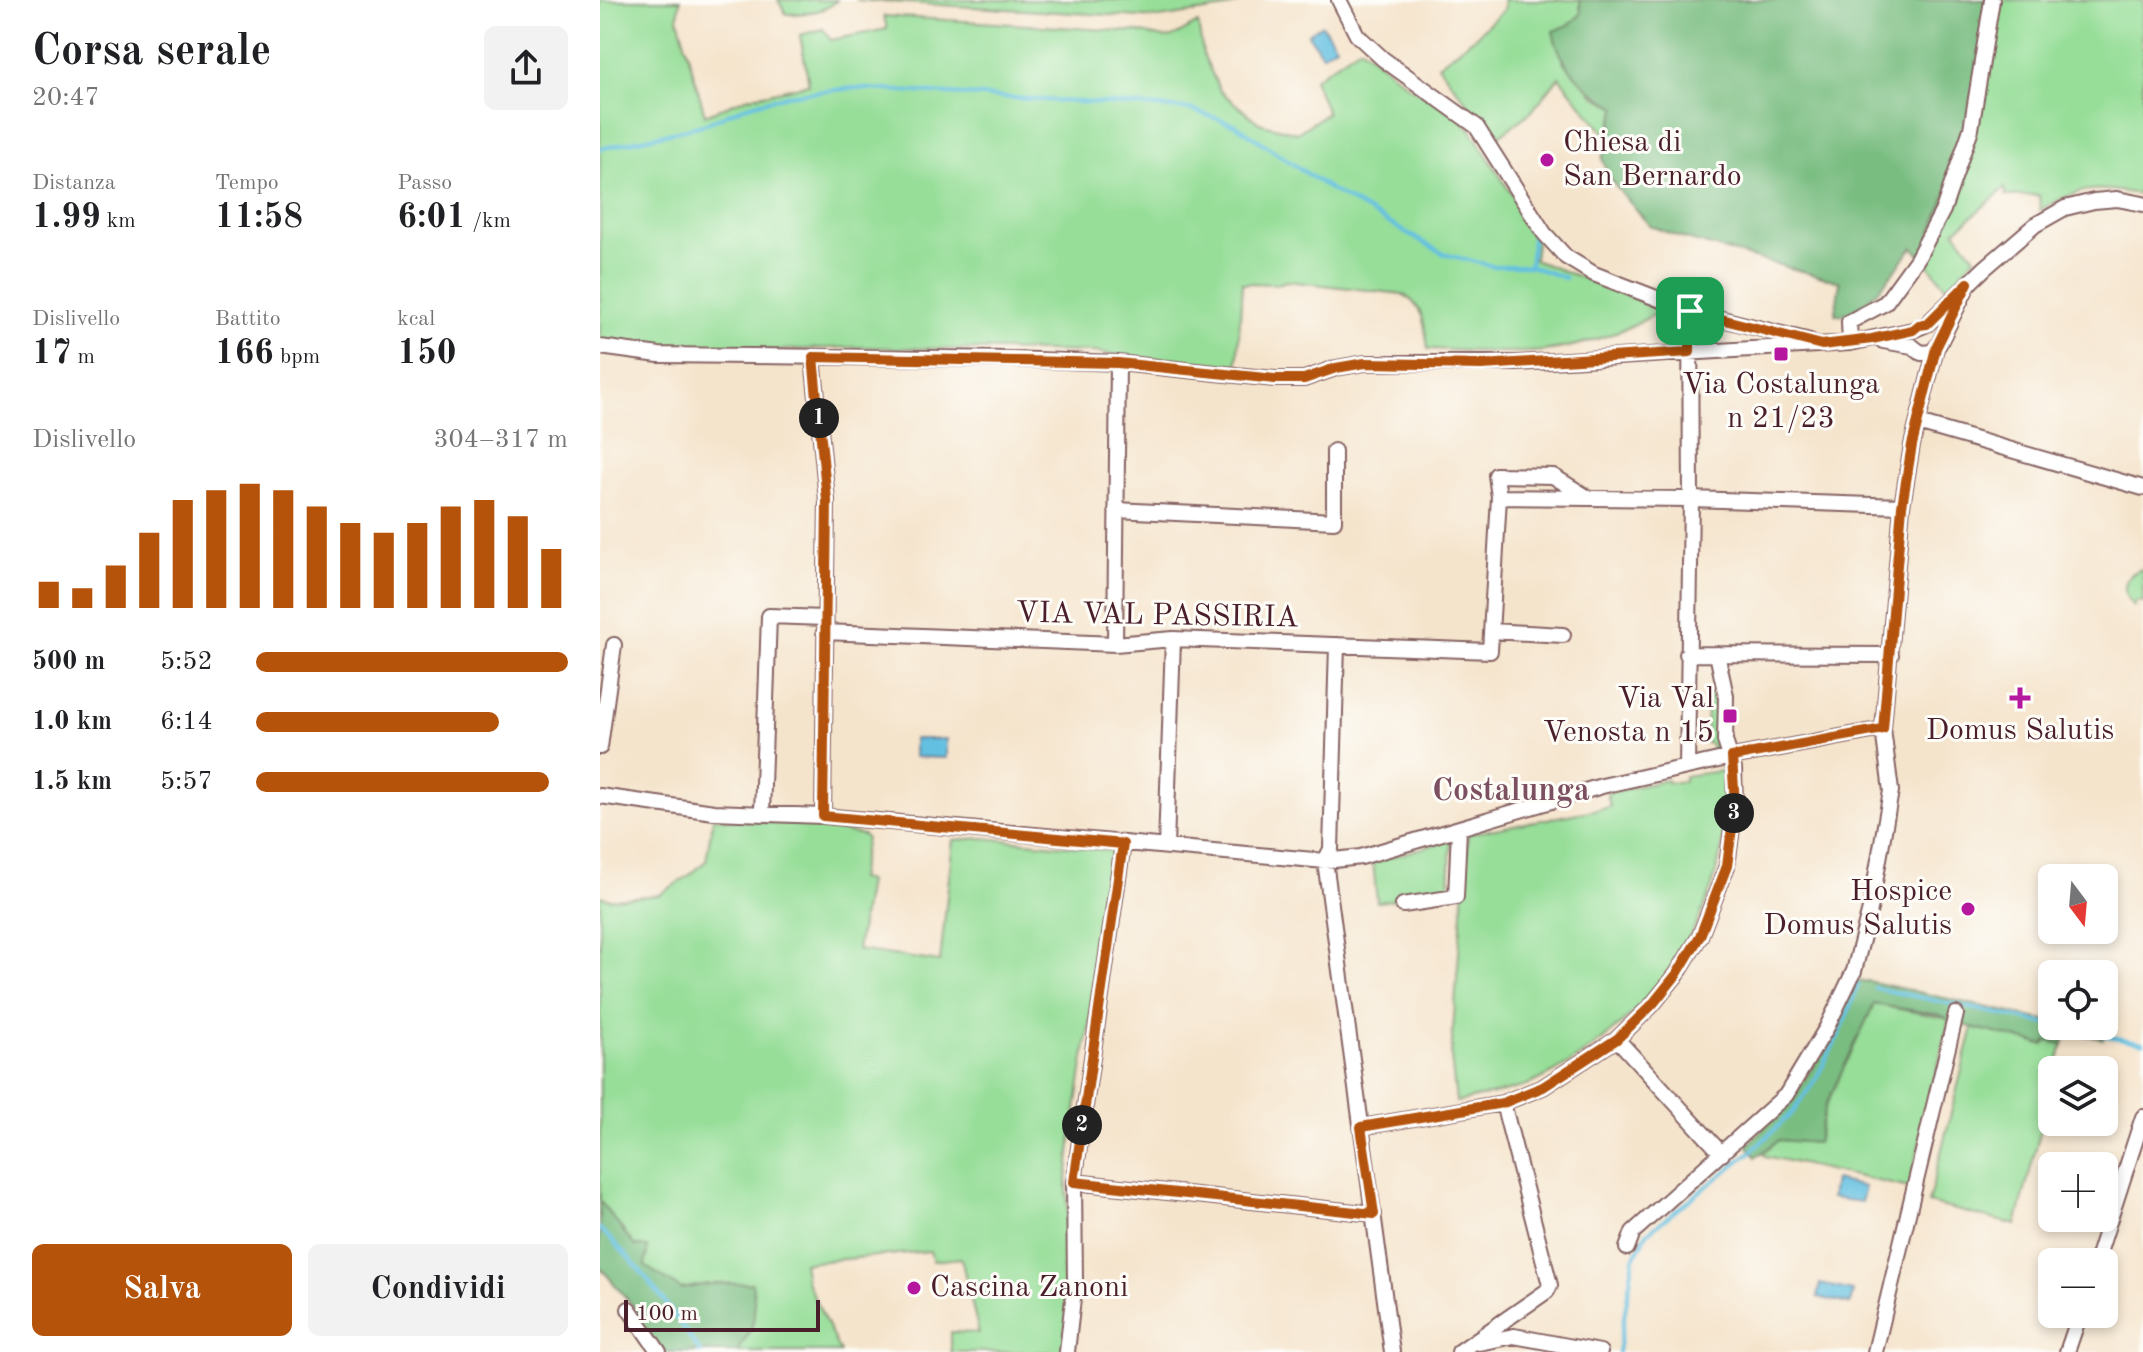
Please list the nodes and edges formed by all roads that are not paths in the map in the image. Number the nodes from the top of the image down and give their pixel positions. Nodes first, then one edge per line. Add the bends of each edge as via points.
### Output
1 (1339, 0) edge
2 (1992, 0) edge
3 (2143, 204) edge
4 (1968, 283) junction
5 (1690, 311) junction
6 (1920, 327) junction
7 (1872, 339) junction
8 (1850, 343) junction
9 (1938, 343) junction
10 (1822, 345) junction
11 (600, 349) edge
12 (1917, 349) junction
13 (1690, 352) junction
14 (813, 357) junction
15 (1118, 363) junction
16 (1929, 377) junction
17 (1918, 423) junction
18 (1334, 451) dead end
19 (2143, 488) edge
20 (1499, 497) junction
21 (1587, 498) junction
22 (1691, 499) junction
23 (1902, 506) junction
24 (1116, 510) junction
25 (824, 625) junction
26 (1491, 631) junction
27 (1563, 635) dead end
28 (1173, 639) junction
29 (1115, 644) junction
30 (614, 645) dead end
31 (1337, 645) junction
32 (1687, 654) junction
33 (1717, 654) junction
34 (1891, 655) junction
35 (1883, 729) junction
36 (600, 747) edge
37 (1732, 757) junction
38 (1687, 767) junction
39 (600, 796) edge
40 (762, 813) junction
41 (823, 816) junction
42 (1459, 829) junction
43 (1123, 844) junction
44 (1166, 847) junction
45 (1325, 861) junction
46 (1403, 905) dead end
47 (1956, 1014) dead end
48 (1617, 1039) junction
49 (1503, 1103) junction
50 (2143, 1117) edge
51 (1361, 1127) junction
52 (1722, 1154) junction
53 (1074, 1182) junction
54 (1374, 1214) junction
55 (1627, 1248) dead end
56 (2101, 1248) edge
57 (629, 1309) dead end
58 (1511, 1316) junction
59 (2075, 1328) edge
60 (1514, 1336) junction
61 (1461, 1351) edge
62 (659, 1352) edge
63 (1067, 1352) edge
64 (1392, 1352) edge
65 (1600, 1352) edge
66 (1875, 1352) edge
67 (2067, 1352) edge

1 - 5 street via 1357,35 1383,59 1476,126 1544,233 1566,257
2 - 8 street via 1971,129 1943,210 1885,303 1849,322
3 - 4 street via 2117,199 2065,208 2035,225
4 - 6 street
4 - 9 street
5 - 10 street
5 - 13 street
6 - 7 street
6 - 9 street via 1936,328
6 - 12 street via 1911,335
7 - 8 street
7 - 12 street
8 - 10 street
9 - 12 street via 1927,354
9 - 16 street
10 - 13 street
11 - 14 street
12 - 16 street
13 - 15 street via 1482,365 1365,363 1304,379
13 - 22 street
14 - 15 street
14 - 25 street via 827,500
15 - 24 street
16 - 17 street
17 - 19 street
17 - 23 street
18 - 24 street via 1334,521
20 - 21 street
20 - 21 street via 1496,475 1553,476
20 - 26 street
21 - 22 street
22 - 23 street
22 - 32 street
23 - 34 street
24 - 29 street
25 - 29 street, VIA VAL PASSIRIA
25 - 40 street, VIA VAL PASSIRIA via 769,616
25 - 41 street
26 - 27 street
26 - 31 street, VIA VAL PASSIRIA via 1490,651
28 - 29 street, VIA VAL PASSIRIA
28 - 31 street, VIA VAL PASSIRIA
28 - 44 street
30 - 36 street
31 - 45 street via 1331,849
32 - 33 street
32 - 38 street
33 - 34 street
33 - 37 street via 1726,696 1725,741
34 - 35 street
35 - 37 street
35 - 52 street via 1891,791 1854,971 1786,1095
37 - 38 street
37 - 48 street via 1735,805 1727,866 1715,902 1677,974
38 - 42 street
39 - 40 street via 714,812
40 - 41 street
41 - 43 street
42 - 45 street via 1361,857
42 - 46 street via 1456,897
43 - 44 street
43 - 53 street
44 - 45 street
45 - 51 street
47 - 66 street
48 - 49 street via 1543,1087
48 - 52 street
49 - 51 street
49 - 58 street via 1550,1285
50 - 56 street
51 - 54 street
52 - 55 street via 1633,1232
53 - 54 street
53 - 63 street via 1075,1281
54 - 64 street
57 - 62 street
58 - 60 street via 1508,1327
58 - 61 street
59 - 67 street
60 - 61 street
60 - 65 street

